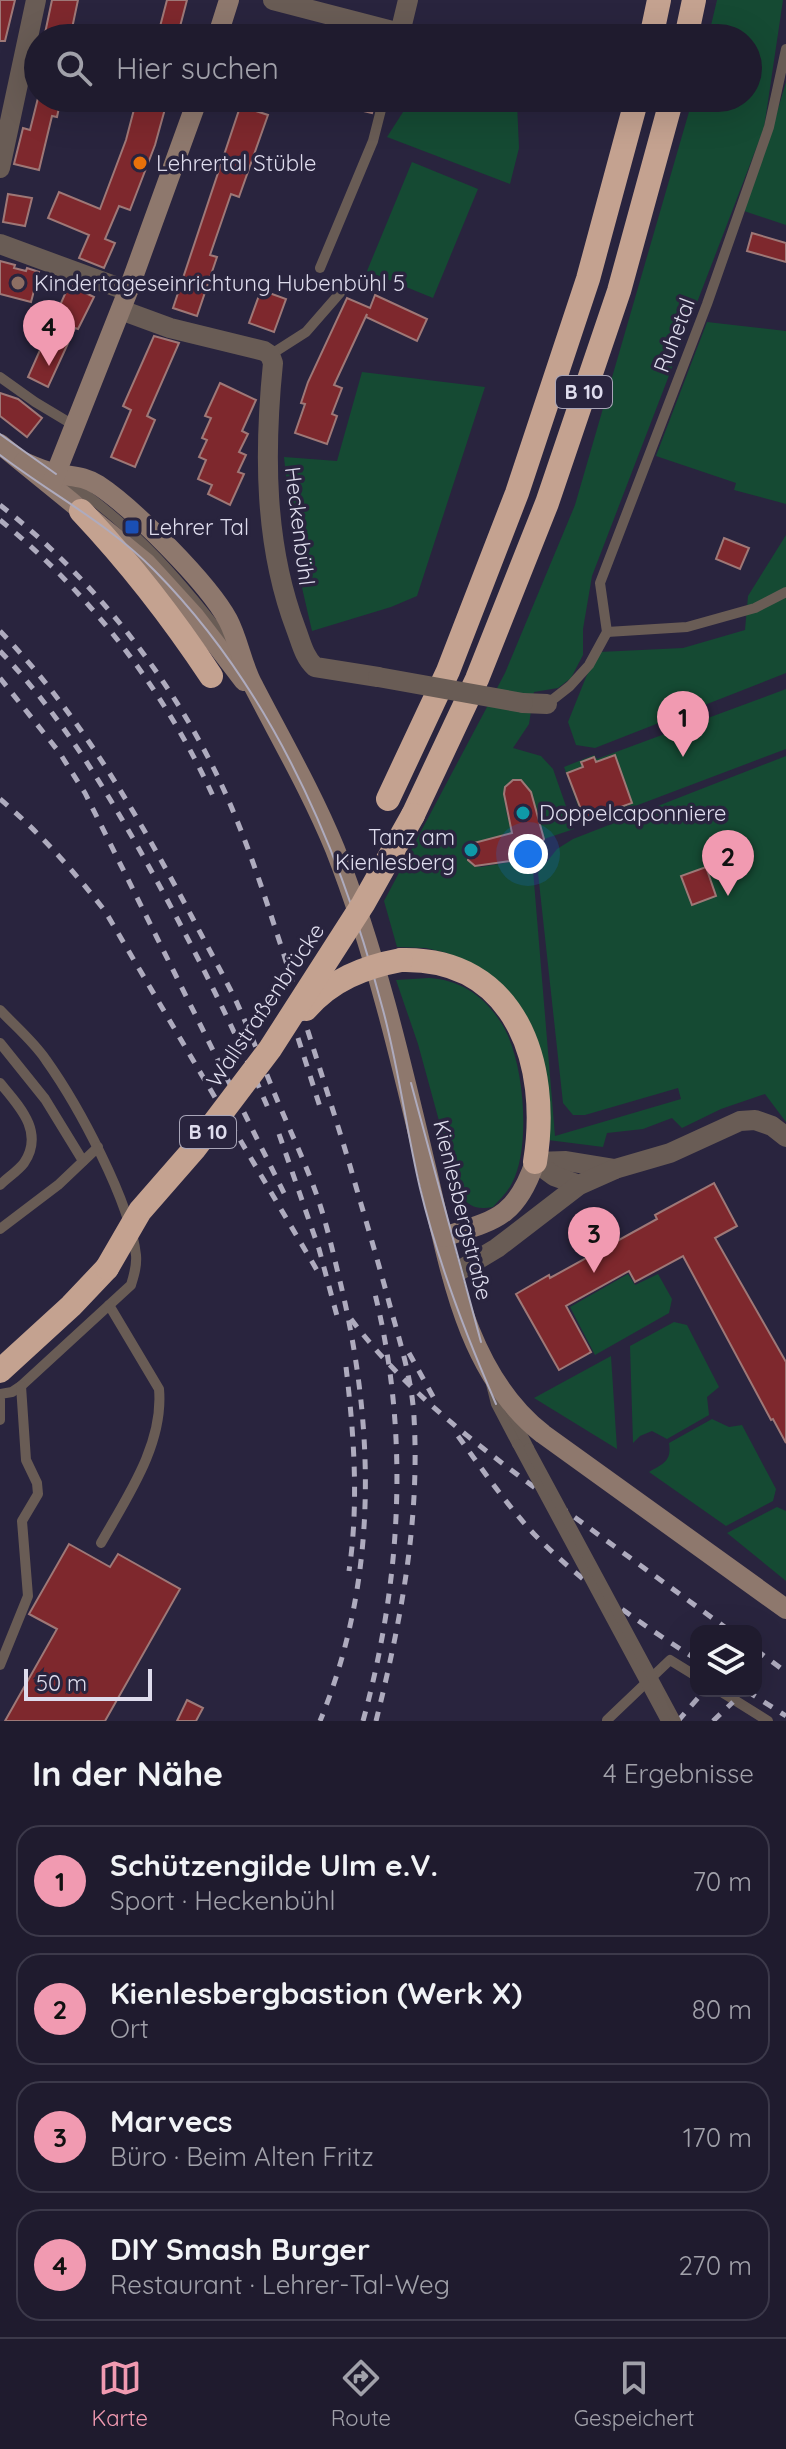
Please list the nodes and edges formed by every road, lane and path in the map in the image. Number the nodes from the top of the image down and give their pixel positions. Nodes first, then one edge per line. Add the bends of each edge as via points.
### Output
1 (36, 0) edge
2 (229, 0) edge
3 (273, 0) edge
4 (408, 0) edge
5 (659, 0) edge
6 (694, 0) edge
7 (29, 24) edge
8 (221, 24) edge
9 (365, 24) edge
10 (402, 24) edge
11 (654, 24) edge
12 (689, 24) edge
13 (24, 43) edge
14 (786, 49) edge
15 (7, 105) edge
16 (193, 112) edge
17 (380, 112) edge
18 (633, 112) edge
19 (668, 112) edge
20 (0, 168) edge
21 (0, 244) edge
22 (320, 268) dead end
23 (340, 293) dead end
24 (124, 301) junction
25 (270, 355) junction
26 (0, 377) edge
27 (75, 426) junction
28 (0, 444) edge
29 (53, 480) junction
30 (81, 511) junction
31 (786, 592) edge
32 (607, 632) junction
33 (211, 676) dead end
34 (262, 702) junction
35 (547, 704) joint
36 (388, 799) dead end
37 (0, 1010) edge
38 (0, 1043) edge
39 (270, 1049) junction
40 (0, 1083) edge
41 (786, 1137) edge
42 (98, 1147) junction
43 (83, 1161) junction
44 (535, 1162) junction
45 (615, 1169) junction
46 (0, 1185) edge
47 (579, 1185) junction
48 (0, 1229) edge
49 (443, 1237) junction
50 (452, 1275) junction
51 (109, 1305) junction
52 (485, 1365) junction
53 (0, 1370) edge
54 (21, 1386) junction
55 (498, 1386) junction
56 (0, 1394) edge
57 (0, 1420) edge
58 (101, 1543) dead end
59 (786, 1609) edge
60 (0, 1665) edge
61 (690, 1672) edge
62 (730, 1697) edge
63 (607, 1720) edge
64 (666, 1721) edge
65 (676, 1721) edge
66 (768, 1721) edge

1 - 7 street
2 - 8 street
3 - 9 street
4 - 10 street
5 - 11 highway
6 - 12 highway
13 - 15 street
14 - 32 lane, Ruhetal via 754,171 600,583
15 - 20 street
16 - 24 street
17 - 22 lane
18 - 36 highway, B 10 via 588,279 517,493 448,671
19 - 39 highway, Wallstraßenbrücke / B 10, bridge via 619,291 547,503 477,679 413,815
21 - 24 street
23 - 25 lane via 306,332
24 - 25 street via 170,328
24 - 27 street
25 - 35 street, Heckenbühl, bridge via 266,480 280,582 307,657 315,667
26 - 27 lane
27 - 29 street
28 - 29 street, Kienlesbergstraße
29 - 30 street, Kienlesbergstraße
29 - 34 street, Kienlesbergstraße via 83,477 101,487 166,546 224,613
30 - 33 highway via 153,595
30 - 34 street, Kienlesbergstraße via 129,547 169,587
31 - 32 lane via 755,608 687,627
32 - 35 lane via 589,665
34 - 49 street, Kienlesbergstraße via 313,800 356,908 388,1011
37 - 42 lane via 45,1058
38 - 43 lane via 45,1099
39 - 44 highway, bridge via 314,1001 365,968 401,960 453,966 492,989 523,1035 534,1079
39 - 53 highway, Wallstraßenbrücke / B 10, bridge via 140,1211 107,1268
40 - 46 lane via 30,1122 32,1139 25,1162
41 - 45 street via 755,1120 740,1121 670,1153
42 - 43 lane
42 - 51 lane via 136,1254 131,1285
43 - 48 lane
44 - 45 street
44 - 47 street
44 - 49 street via 526,1188 500,1217
45 - 47 street
47 - 50 street
49 - 50 street, Kienlesbergstraße
50 - 52 street, Kienlesbergstraße
51 - 54 lane
51 - 58 lane via 159,1389 161,1403 142,1467
52 - 55 street, Kienlesbergstraße
52 - 64 lane, bridge via 496,1404
54 - 56 lane
54 - 60 lane via 26,1460 38,1494 22,1521 28,1596
55 - 59 street, Kienlesbergstraße via 536,1429
55 - 65 lane, bridge
56 - 57 lane
61 - 63 lane via 670,1660
62 - 66 lane

